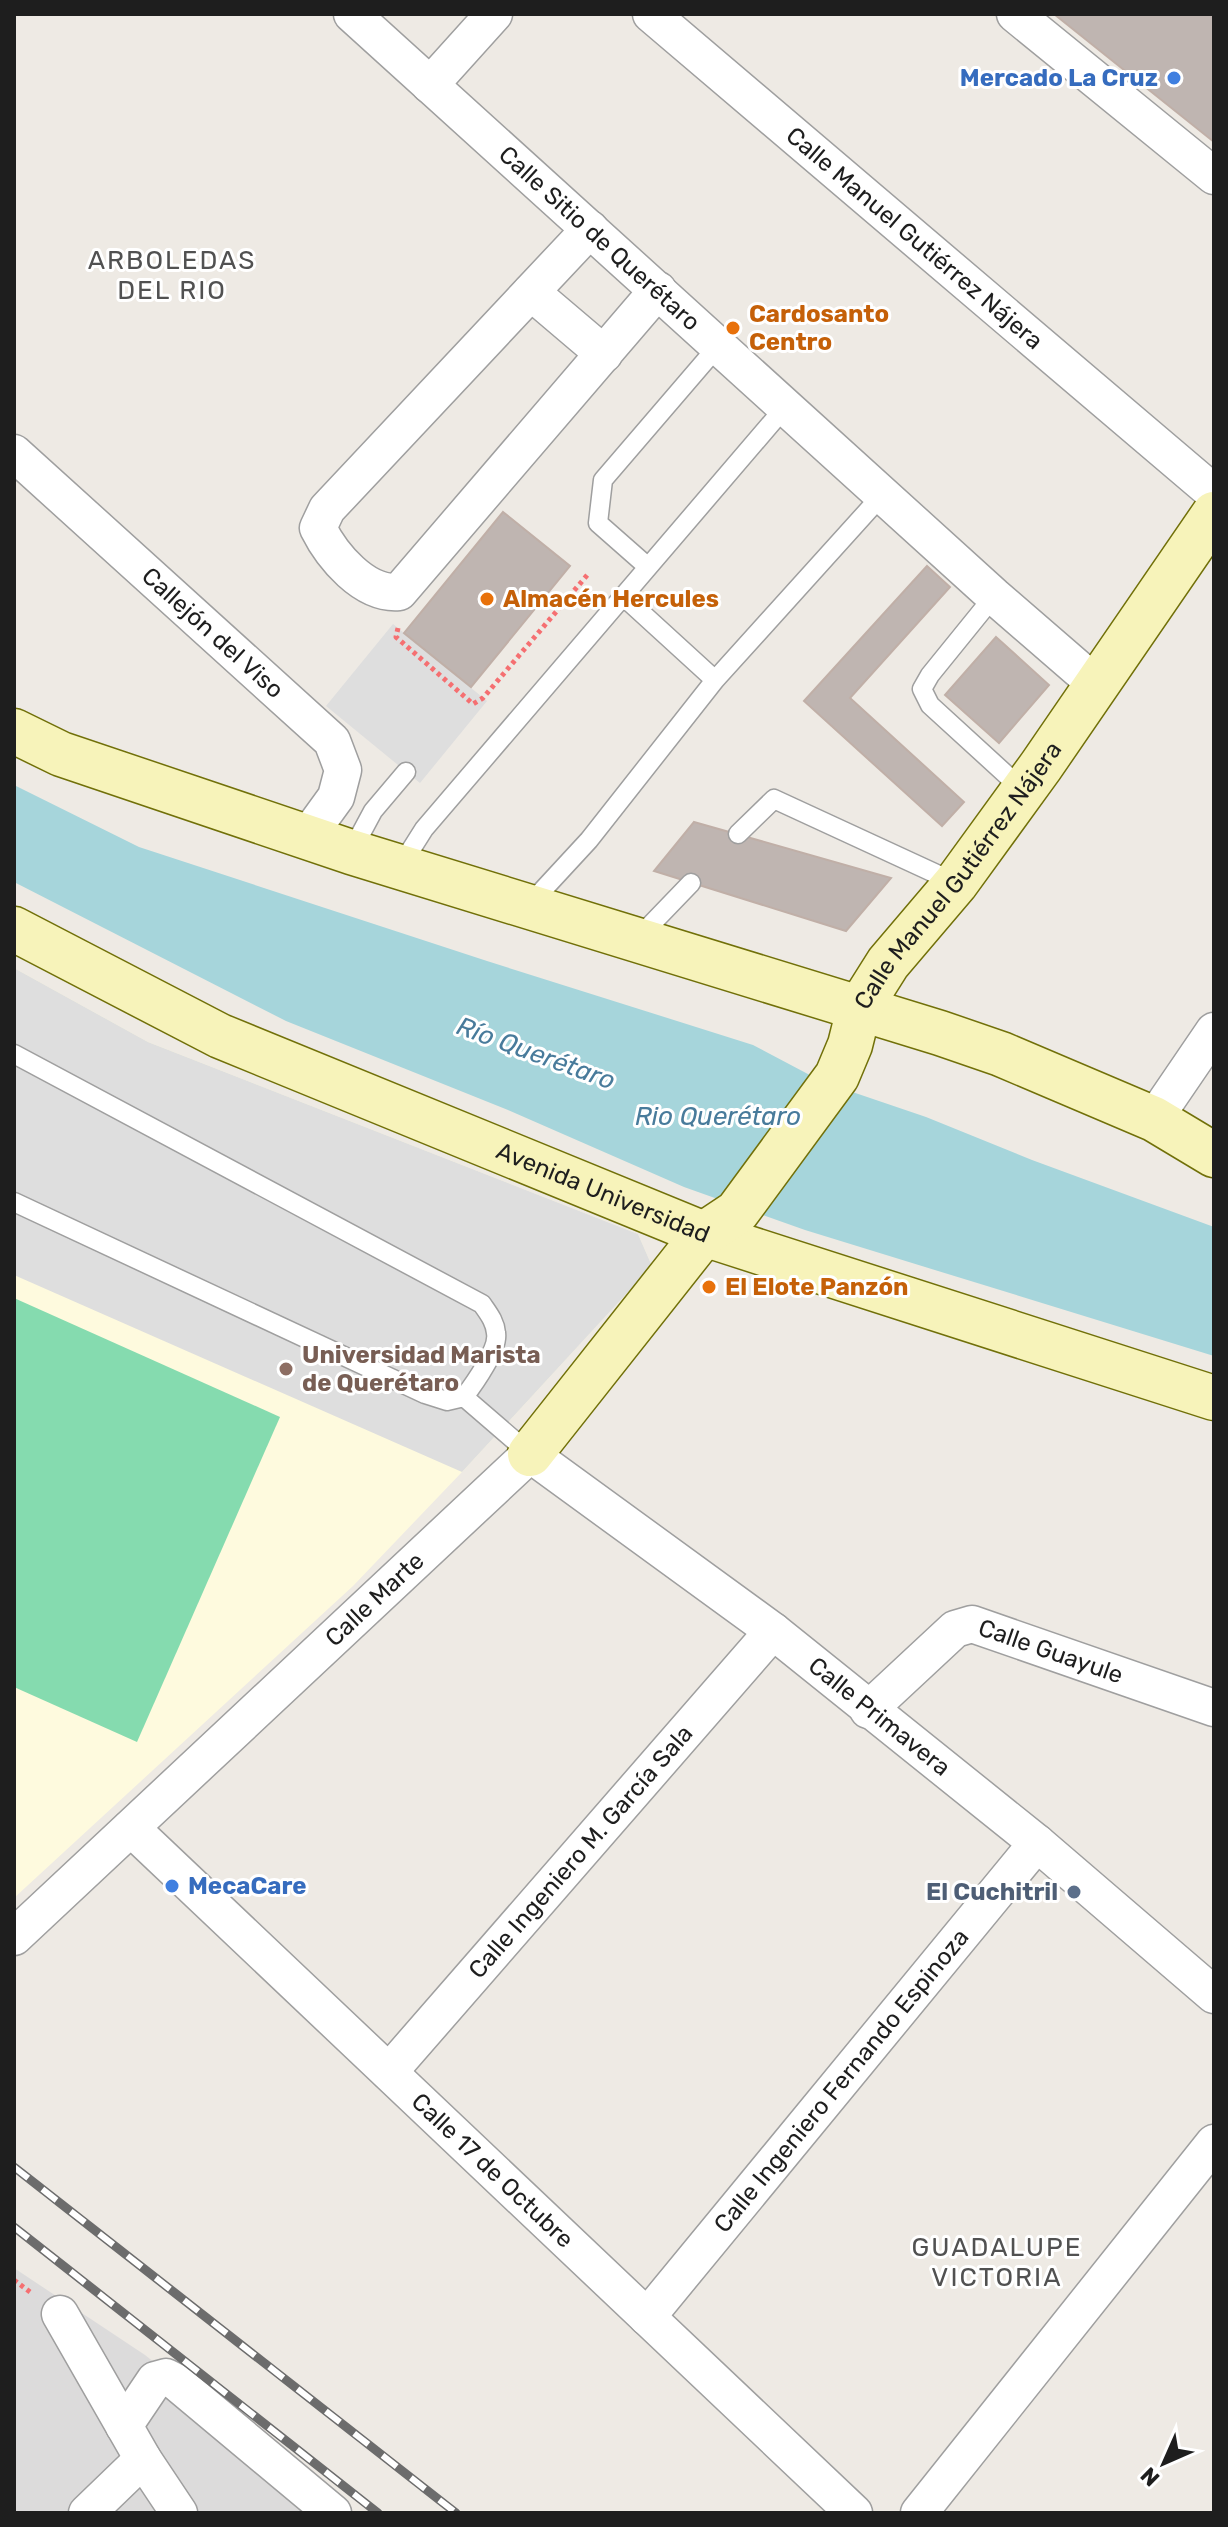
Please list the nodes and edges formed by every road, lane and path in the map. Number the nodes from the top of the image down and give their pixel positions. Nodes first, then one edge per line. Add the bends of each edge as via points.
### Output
1 (352, 14) edge
2 (494, 14) edge
3 (651, 14) edge
4 (1015, 14) edge
5 (430, 85) junction
6 (1214, 176) edge
7 (590, 229) junction
8 (658, 290) junction
9 (531, 292) junction
10 (718, 346) junction
11 (604, 354) junction
12 (786, 406) junction
13 (14, 453) edge
14 (1214, 493) edge
15 (883, 494) junction
16 (1214, 514) edge
17 (648, 567) junction
18 (589, 573) dead end
19 (623, 596) junction
20 (994, 596) junction
21 (398, 627) dead end
22 (715, 680) junction
23 (1098, 686) junction
24 (14, 731) edge
25 (406, 772) dead end
26 (1023, 790) junction
27 (738, 834) dead end
28 (307, 837) junction
29 (351, 852) junction
30 (400, 867) junction
31 (691, 883) dead end
32 (956, 883) junction
33 (527, 907) junction
34 (14, 929) edge
35 (635, 941) junction
36 (859, 1009) junction
37 (1214, 1031) edge
38 (14, 1054) edge
39 (1154, 1119) junction
40 (1214, 1155) edge
41 (14, 1202) edge
42 (721, 1223) junction
43 (464, 1397) junction
44 (1214, 1398) edge
45 (530, 1454) junction
46 (773, 1631) junction
47 (1214, 1708) edge
48 (868, 1710) junction
49 (131, 1828) junction
50 (1037, 1843) junction
51 (14, 1937) edge
52 (1214, 1995) edge
53 (389, 2072) junction
54 (1214, 2143) edge
55 (60, 2314) dead end
56 (647, 2317) junction
57 (124, 2426) junction
58 (143, 2459) junction
59 (87, 2513) edge
60 (179, 2513) edge
61 (333, 2513) edge
62 (854, 2513) edge
63 (919, 2513) edge

1 - 5 street, Calle Sitio de Querétaro
2 - 5 street
3 - 14 street, Calle Manuel Gutiérrez Nájera
4 - 6 street
5 - 7 street, Calle Sitio de Querétaro
7 - 8 street, Calle Sitio de Querétaro
7 - 9 street
8 - 10 street, Calle Sitio de Querétaro
8 - 11 street
9 - 11 street
9 - 11 street via 327,509 318,528 328,548 369,585 385,593 399,592
10 - 12 street, Calle Sitio de Querétaro
10 - 17 lane via 603,480 598,523
12 - 15 street, Calle Sitio de Querétaro
12 - 17 lane
13 - 28 street, Callejón del Viso via 332,741 343,770 336,797
15 - 20 street, Calle Sitio de Querétaro
15 - 22 lane
16 - 23 main road, Calle Manuel Gutiérrez Nájera
17 - 19 lane
18 - 21 path via 473,704 396,637
19 - 22 lane
19 - 30 lane via 424,829
20 - 23 street, Calle Sitio de Querétaro
20 - 26 lane via 922,689 930,705
22 - 33 lane via 589,840
23 - 26 main road, Calle Manuel Gutiérrez Nájera
24 - 28 main road via 61,754
25 - 29 lane via 373,811
26 - 32 main road, Calle Manuel Gutiérrez Nájera
27 - 32 lane via 774,799
28 - 29 main road
29 - 30 main road
30 - 33 main road
31 - 35 lane
32 - 36 main road, Calle Manuel Gutiérrez Nájera via 888,963
33 - 35 main road
34 - 42 main road, Avenida Universidad via 220,1036
35 - 36 main road
36 - 39 main road via 1001,1054
36 - 42 main road, Calle Manuel Gutiérrez Nájera via 837,1076
37 - 39 street
38 - 43 lane via 482,1304 498,1337
39 - 40 main road
41 - 43 lane via 425,1394 447,1401
42 - 44 main road, Avenida Universidad
42 - 45 main road, Calle Marte
43 - 45 lane
45 - 46 street, Calle Primavera
45 - 49 street, Calle Marte
46 - 48 street, Calle Primavera
46 - 53 street, Calle Ingeniero M. García Sala
47 - 48 street, Calle Guayule via 972,1624 955,1629
48 - 50 street, Calle Primavera
49 - 51 street, Calle Marte
49 - 53 street, Calle 17 de Octubre
50 - 52 street, Calle Primavera
50 - 56 street, Calle Ingeniero Fernando Espinoza
53 - 56 street, Calle 17 de Octubre
54 - 63 street
55 - 57 street
56 - 62 street, Calle 17 de Octubre
57 - 58 street
57 - 61 street via 155,2380 166,2377
58 - 59 street
58 - 60 street

